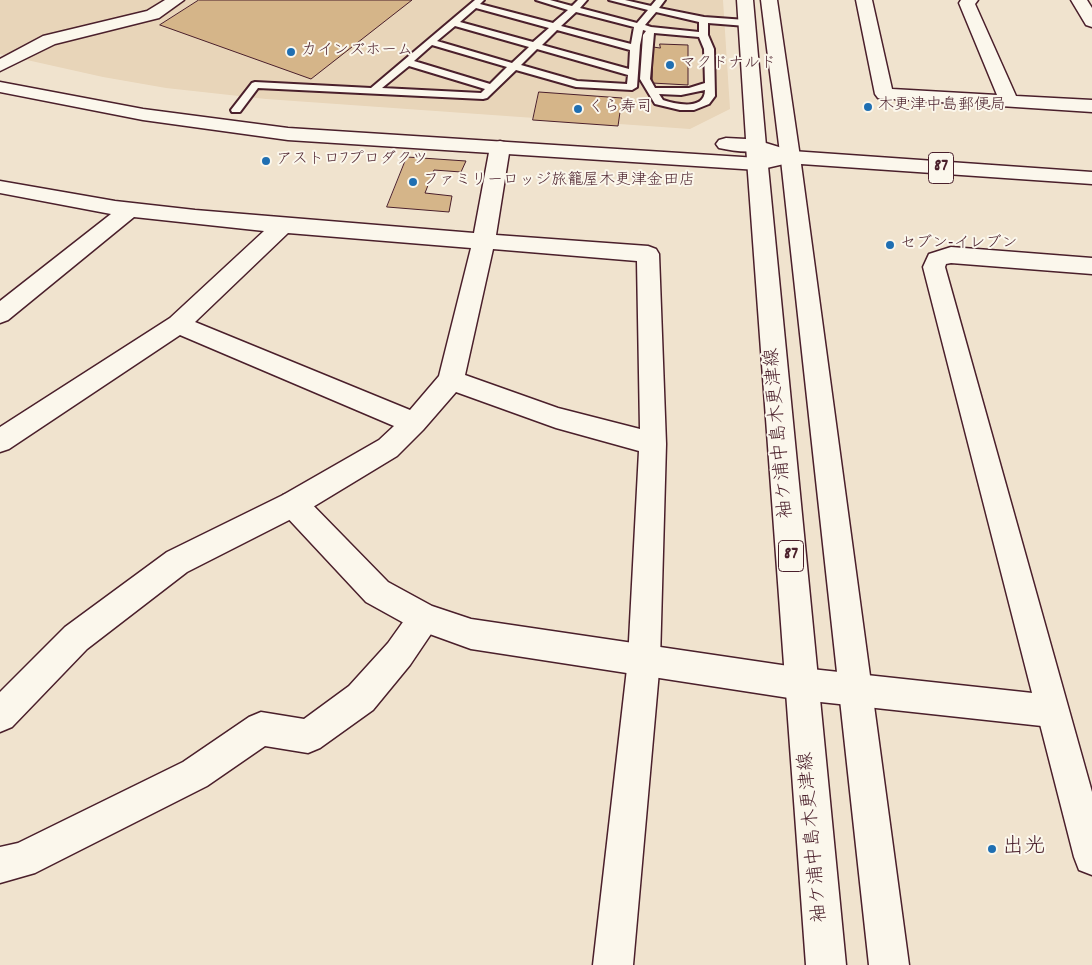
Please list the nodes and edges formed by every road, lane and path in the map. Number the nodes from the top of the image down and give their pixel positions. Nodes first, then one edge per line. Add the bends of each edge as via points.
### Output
1 (176, 0) edge
2 (540, 0) edge
3 (583, 0) edge
4 (614, 0) edge
5 (661, 0) edge
6 (745, 0) edge
7 (769, 0) edge
8 (864, 0) edge
9 (970, 0) edge
10 (1079, 0) edge
11 (477, 2) edge
12 (574, 9) junction
13 (653, 10) junction
14 (704, 20) junction
15 (453, 22) junction
16 (1092, 22) edge
17 (746, 23) junction
18 (638, 26) junction
19 (555, 27) junction
20 (651, 30) junction
21 (703, 35) junction
22 (430, 42) junction
23 (536, 46) junction
24 (635, 48) junction
25 (407, 62) junction
26 (515, 66) junction
27 (0, 67) edge
28 (633, 73) junction
29 (709, 85) junction
30 (0, 87) edge
31 (492, 88) junction
32 (373, 91) junction
33 (641, 92) junction
34 (1009, 101) junction
35 (1092, 106) edge
36 (229, 109) joint
37 (708, 143) dead end
38 (500, 147) junction
39 (757, 155) junction
40 (790, 157) junction
41 (1092, 178) edge
42 (0, 187) edge
43 (129, 210) junction
44 (283, 226) junction
45 (484, 240) junction
46 (1090, 270) edge
47 (0, 314) edge
48 (178, 324) junction
49 (451, 380) junction
50 (414, 423) junction
51 (0, 441) edge
52 (654, 444) junction
53 (293, 504) junction
54 (424, 618) junction
55 (644, 660) junction
56 (802, 684) junction
57 (855, 690) junction
58 (1051, 711) junction
59 (0, 715) edge
60 (1092, 857) edge
61 (0, 865) edge
62 (613, 965) edge
63 (826, 965) edge
64 (889, 965) edge

1 - 27 street via 153,14 49,40
2 - 12 lane
3 - 12 lane
4 - 13 lane
5 - 13 lane
6 - 17 street, 袖ケ浦中島木更津線
7 - 40 street
8 - 34 street via 884,94
9 - 34 street via 967,3
10 - 16 street
11 - 15 lane
11 - 19 lane
12 - 18 lane
12 - 19 lane
13 - 14 lane
13 - 18 lane
14 - 17 lane
14 - 21 lane
15 - 22 lane
15 - 23 lane
17 - 39 street, 袖ケ浦中島木更津線
18 - 20 lane
18 - 24 lane
19 - 23 lane
19 - 24 lane
20 - 21 lane
20 - 33 lane
21 - 29 lane via 709,49
22 - 25 lane
22 - 26 lane
23 - 26 lane
23 - 28 lane
24 - 28 lane
25 - 31 lane
25 - 32 lane
26 - 31 lane
26 - 33 lane via 576,84
27 - 36 street via 48,80 145,98
28 - 33 lane
29 - 33 lane via 702,89
29 - 33 lane via 710,96 699,106 674,106
30 - 38 street via 144,116 213,126 288,134
31 - 32 lane via 483,96
32 - 36 lane via 255,85
34 - 35 street
37 - 39 street
38 - 39 street
38 - 45 street
39 - 40 street, 87
39 - 56 street, 袖ケ浦中島木更津線 / 87
40 - 41 street, 87
40 - 57 street
42 - 43 street
43 - 44 street
43 - 47 street
44 - 45 street
44 - 48 street
45 - 49 street
45 - 52 street via 648,254
46 - 58 street via 951,255 937,259 934,267
48 - 50 street
48 - 51 street
49 - 50 street
49 - 52 street via 556,418
50 - 53 street via 388,448
52 - 55 street
53 - 54 street via 376,592
53 - 59 street via 177,562 76,638
54 - 55 street via 471,634
54 - 61 street via 362,698 308,736 261,729 195,774 22,860
55 - 56 street
55 - 62 street
56 - 57 street
56 - 63 street, 袖ケ浦中島木更津線 / 87
57 - 58 street
57 - 64 street
58 - 60 street

